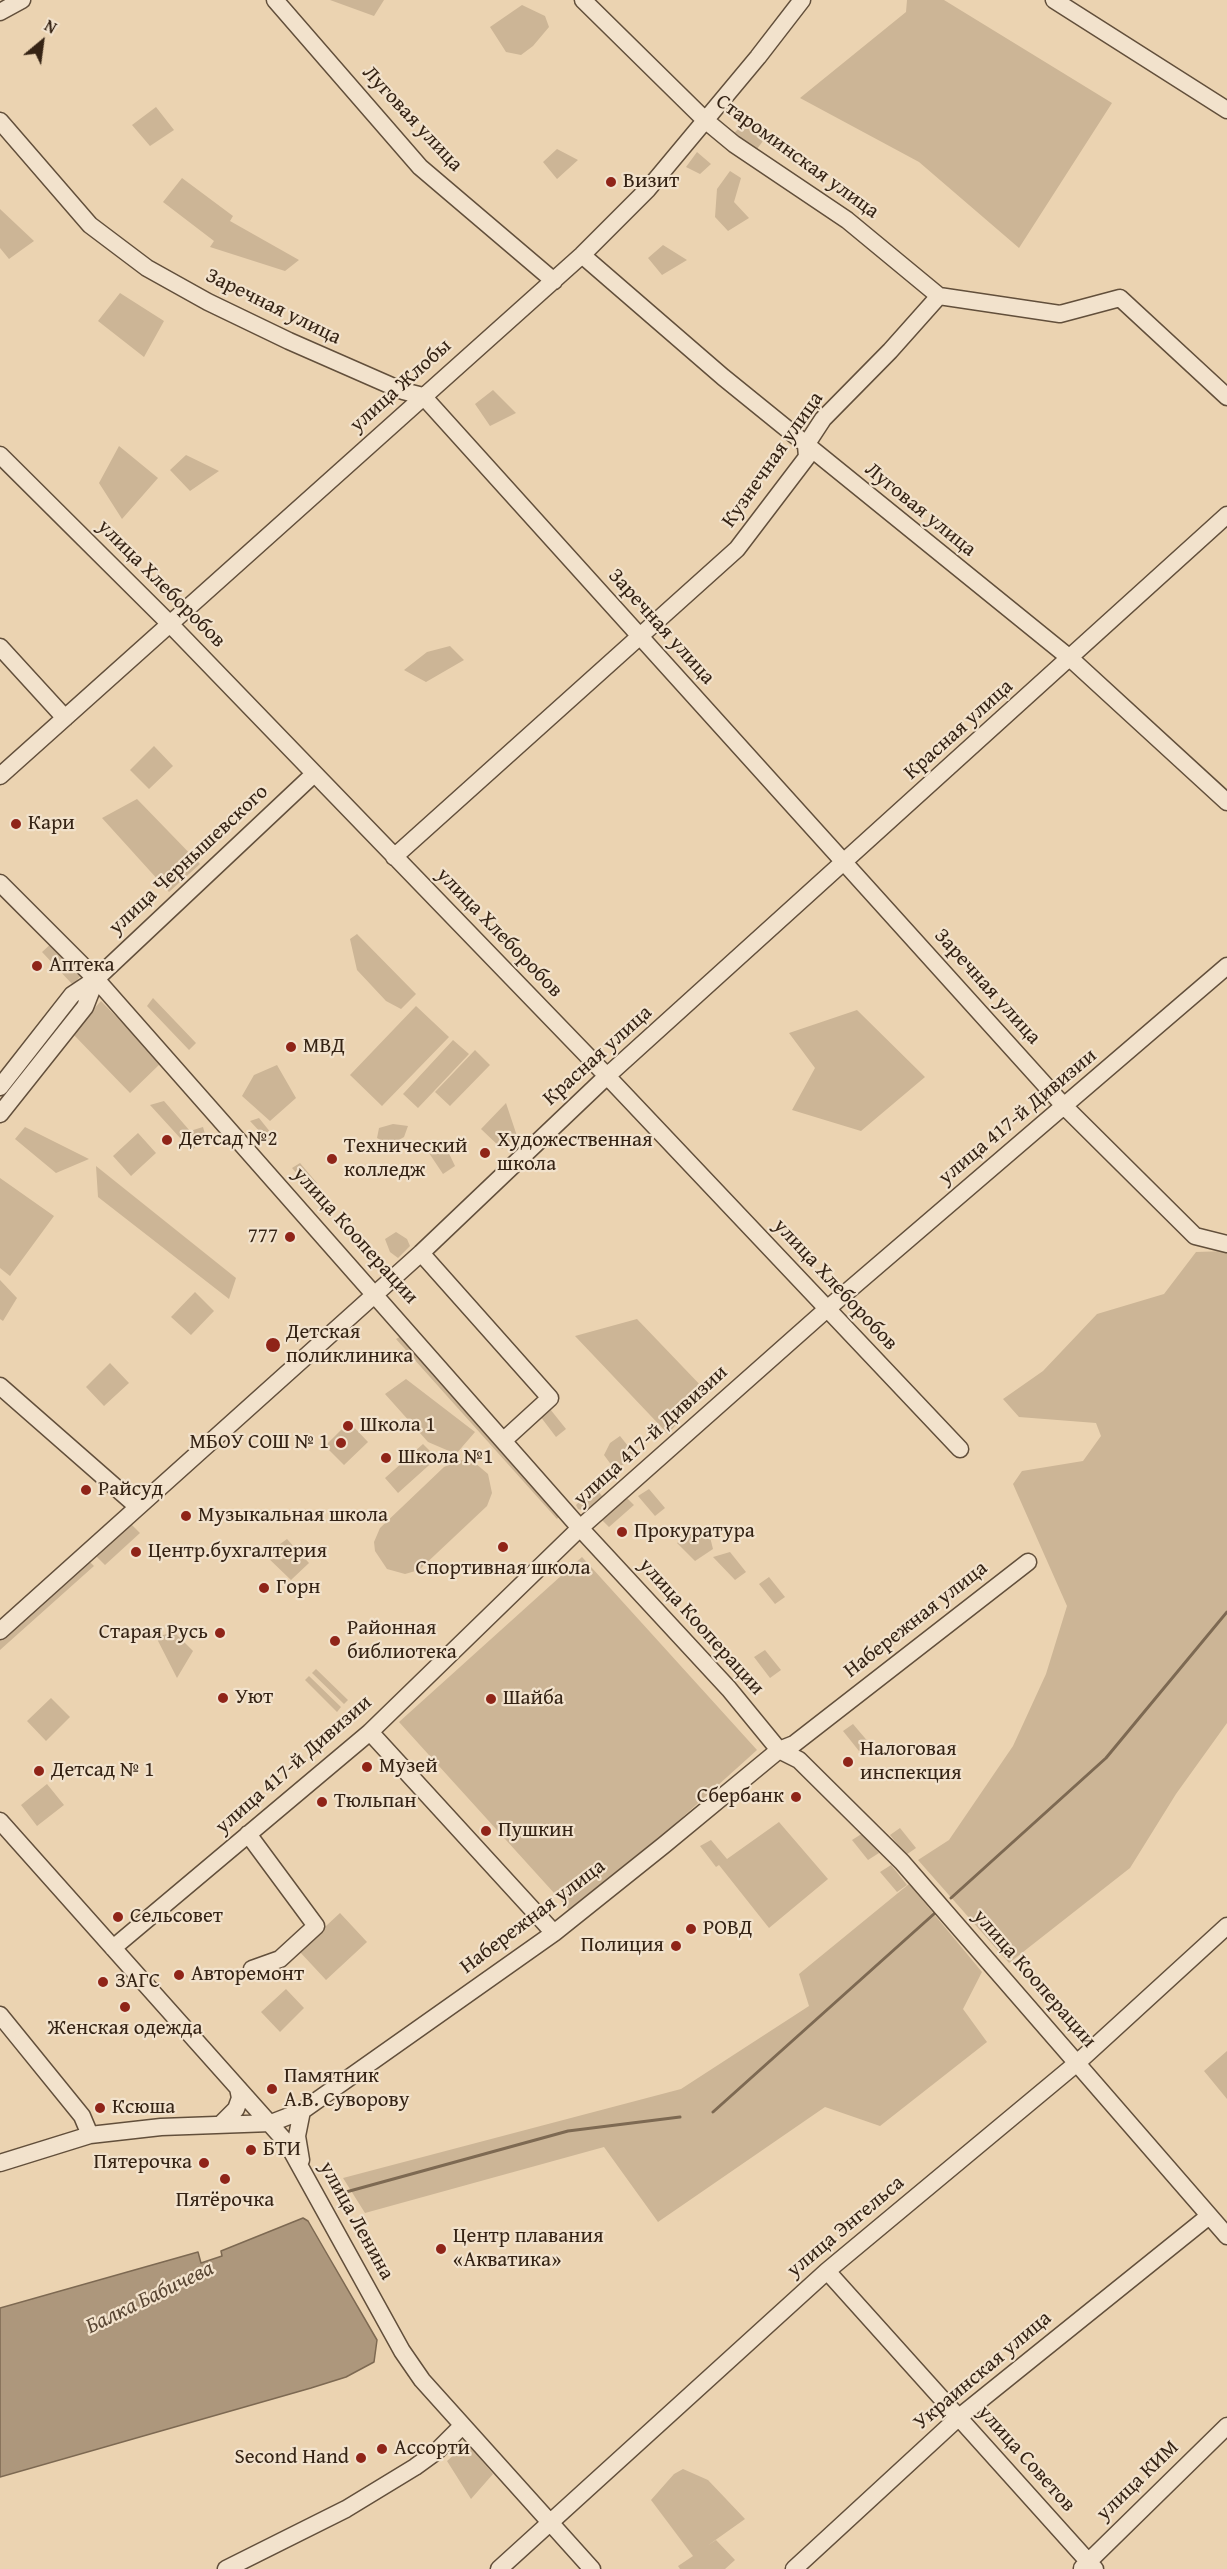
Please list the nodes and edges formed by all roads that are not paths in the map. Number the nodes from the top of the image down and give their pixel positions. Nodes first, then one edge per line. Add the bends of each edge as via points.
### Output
1 (22, 0) edge
2 (275, 0) edge
3 (583, 0) edge
4 (802, 0) edge
5 (1054, 0) edge
6 (0, 12) edge
7 (1227, 110) edge
8 (705, 120) junction
9 (0, 121) edge
10 (582, 255) junction
11 (554, 281) junction
12 (939, 296) junction
13 (423, 396) junction
14 (1227, 397) edge
15 (806, 445) junction
16 (0, 454) edge
17 (1227, 515) edge
18 (169, 623) junction
19 (640, 638) junction
20 (0, 647) edge
21 (1071, 659) junction
22 (65, 718) junction
23 (314, 774) junction
24 (0, 776) edge
25 (1227, 802) edge
26 (394, 857) junction
27 (845, 863) junction
28 (0, 883) edge
29 (1227, 966) edge
30 (96, 979) junction
31 (608, 1076) junction
32 (0, 1087) edge
33 (1065, 1107) junction
34 (0, 1114) edge
35 (1227, 1244) edge
36 (421, 1253) junction
37 (376, 1294) junction
38 (827, 1309) junction
39 (0, 1386) edge
40 (504, 1440) junction
41 (960, 1449) dead end
42 (138, 1507) junction
43 (580, 1528) junction
44 (1028, 1562) dead end
45 (0, 1631) edge
46 (370, 1732) junction
47 (779, 1750) junction
48 (0, 1821) edge
49 (248, 1834) junction
50 (1227, 1926) edge
51 (554, 1933) junction
52 (113, 1948) junction
53 (252, 1969) dead end
54 (2, 2022) edge
55 (1077, 2063) junction
56 (238, 2088) junction
57 (302, 2111) junction
58 (271, 2123) junction
59 (221, 2124) junction
60 (90, 2135) junction
61 (0, 2163) edge
62 (304, 2172) junction
63 (1209, 2216) junction
64 (1227, 2236) edge
65 (827, 2271) junction
66 (958, 2418) junction
67 (462, 2426) junction
68 (1227, 2426) edge
69 (549, 2524) junction
70 (1089, 2566) edge
71 (226, 2569) edge
72 (499, 2569) edge
73 (592, 2569) edge
74 (794, 2569) edge

1 - 6 street
2 - 11 street, Луговая улица via 420,168
3 - 8 street, Староминская улица
4 - 8 street, улица Жлобы
5 - 7 street
8 - 10 street, улица Жлобы via 648,189
8 - 12 street, Староминская улица via 847,220
9 - 13 street, Заречная улица via 90,225 147,268 289,341
10 - 11 street, улица Жлобы
10 - 15 street, Луговая улица
11 - 13 street, улица Жлобы
12 - 14 street via 1060,314 1120,298
12 - 15 street, Кузнечная улица via 824,419
13 - 18 street, улица Жлобы
13 - 19 street, Заречная улица
15 - 19 street, Кузнечная улица via 807,457 736,549
15 - 21 street, Луговая улица
16 - 18 street, улица Хлеборобов
17 - 21 street, Красная улица
18 - 22 street, улица Жлобы
18 - 23 street, улица Хлеборобов
19 - 26 street, Кузнечная улица
19 - 27 street, Заречная улица
20 - 22 street
21 - 25 street, Луговая улица
21 - 27 street, Красная улица
22 - 24 street, улица Жлобы
23 - 26 street, улица Хлеборобов
23 - 30 street, улица Чернышевского
26 - 31 street, улица Хлеборобов
27 - 31 street, Красная улица
27 - 33 street, Заречная улица
28 - 30 street, улица Кооперации
29 - 33 street, улица 417-й Дивизии
30 - 32 street, улица Чернышевского via 72,995
30 - 34 street, улица Чернышевского via 85,1006
30 - 37 street, улица Кооперации
31 - 36 street, Красная улица
31 - 38 street, улица Хлеборобов
33 - 35 street, Заречная улица via 1195,1236
33 - 38 street, улица 417-й Дивизии
36 - 37 street, Красная улица
36 - 40 street via 550,1398
37 - 40 street, улица Кооперации
37 - 42 street, Красная улица
38 - 41 street, улица Хлеборобов
38 - 43 street, улица 417-й Дивизии
39 - 42 street
40 - 43 street, улица Кооперации
42 - 45 street, Красная улица
43 - 46 street, улица 417-й Дивизии
43 - 47 street, улица Кооперации via 691,1647
44 - 47 street, Набережная улица via 794,1744
46 - 49 street, улица 417-й Дивизии
46 - 51 street
47 - 51 street, Набережная улица
47 - 55 street, улица Кооперации via 799,1760 902,1862
48 - 52 street, улица Ленина
49 - 52 street, улица 417-й Дивизии
49 - 53 street via 316,1926 280,1959
50 - 55 street, улица Энгельса
51 - 57 street, Набережная улица
52 - 56 street, улица Ленина
54 - 60 street via 82,2116
55 - 63 street, улица Кооперации
55 - 65 street, улица Энгельса
56 - 58 street, улица Ленина
56 - 59 street via 236,2109
57 - 58 street, Набережная улица
57 - 62 street via 297,2136
58 - 59 street, Набережная улица
58 - 62 street, улица Ленина
59 - 60 street, Набережная улица
60 - 61 street, Набережная улица
62 - 67 street, улица Ленина via 402,2350
63 - 64 street, улица Кооперации
63 - 66 street, Украинская улица
65 - 66 street, улица Советов
65 - 69 street, улица Энгельса
66 - 70 street, улица Советов
66 - 74 street, Украинская улица
67 - 69 street, улица Ленина
67 - 71 street via 437,2451 386,2485
68 - 70 street, улица КИМ
69 - 72 street, улица Энгельса
69 - 73 street, улица Ленина

